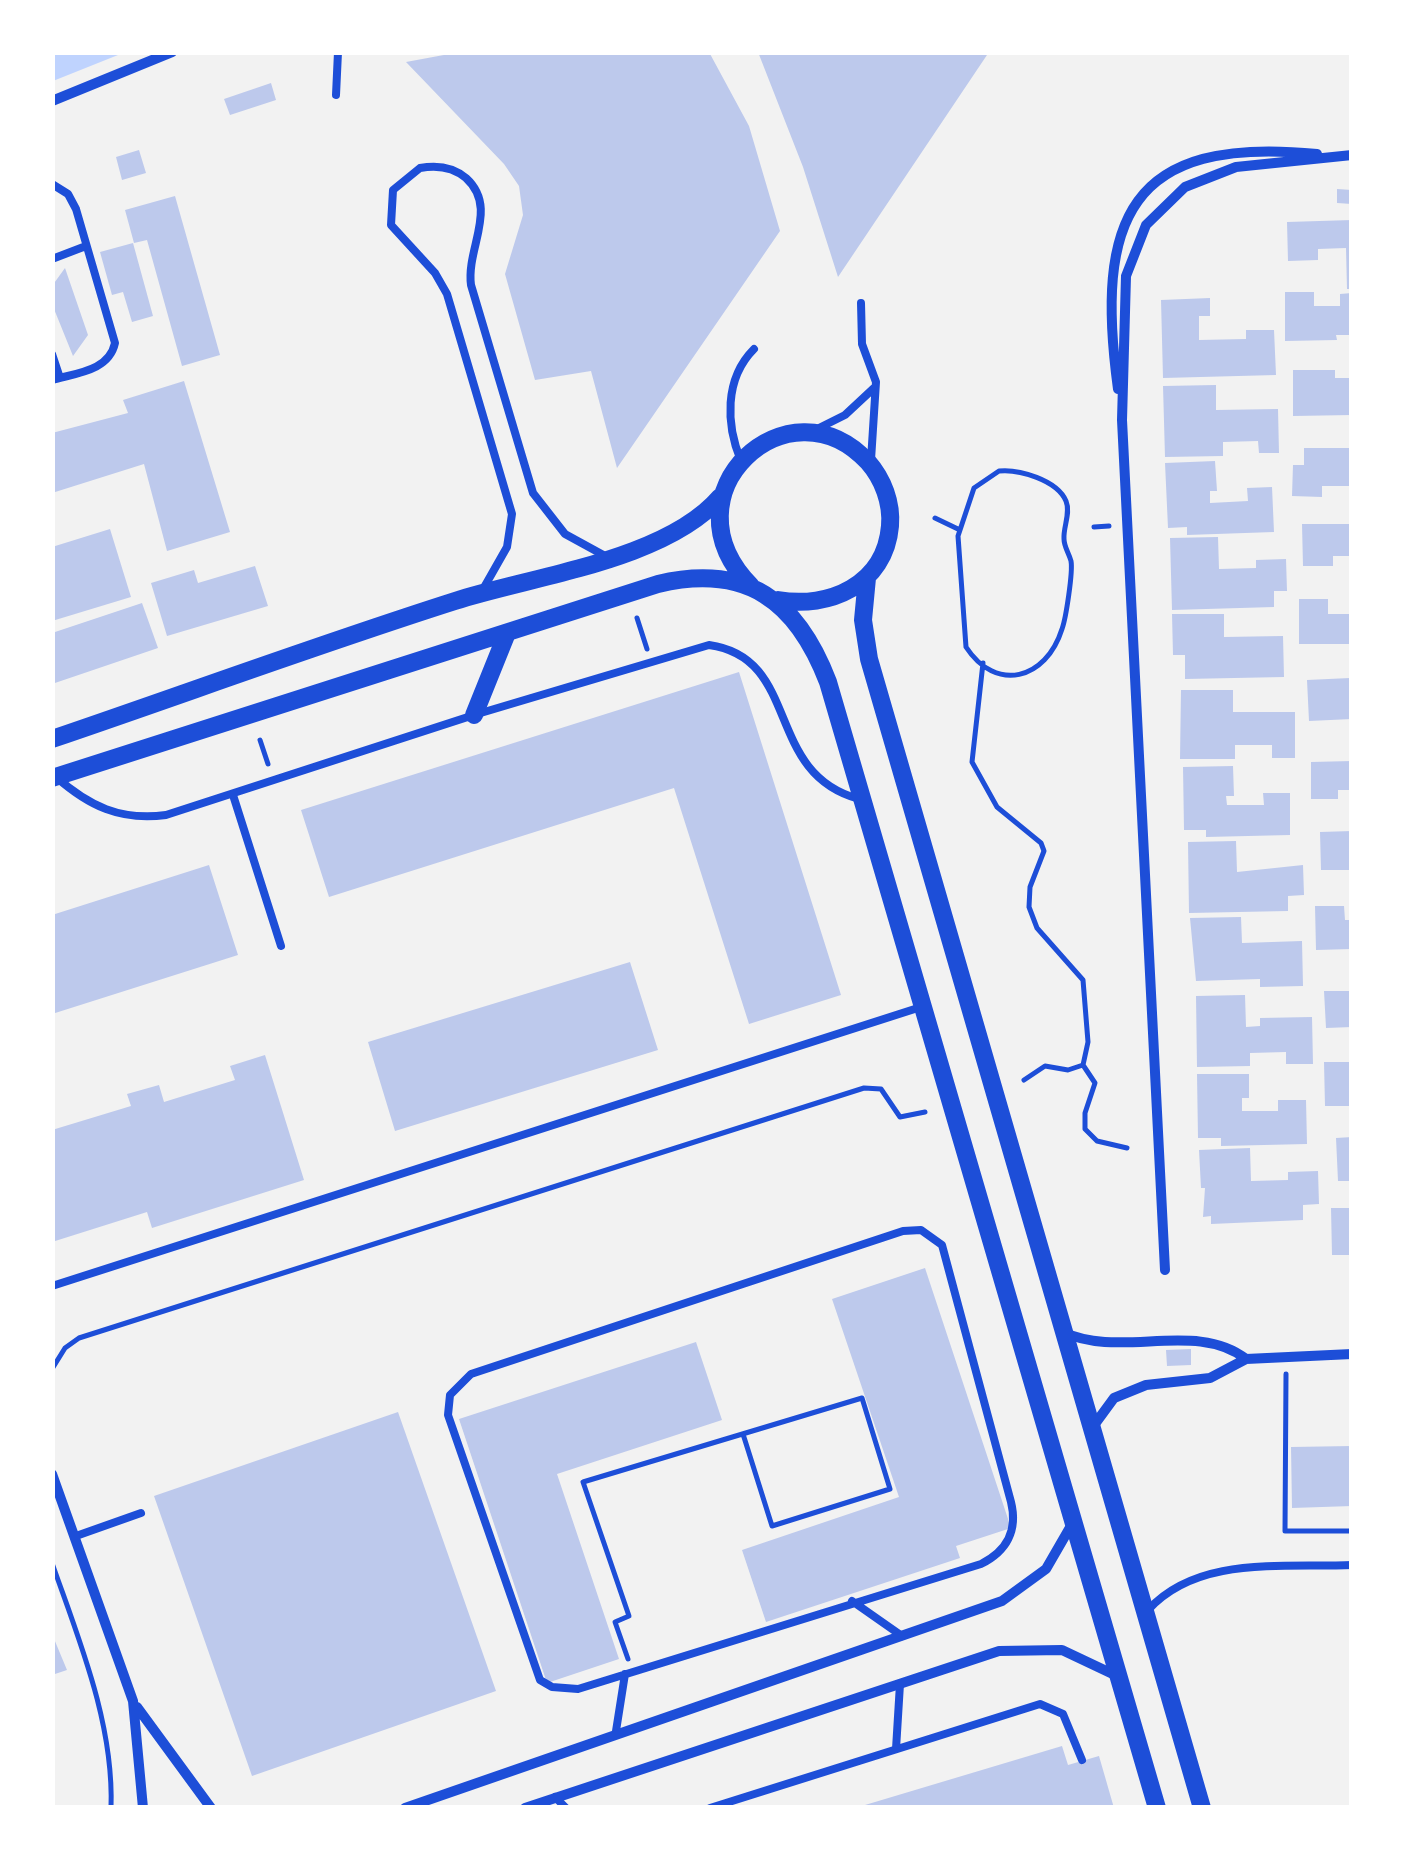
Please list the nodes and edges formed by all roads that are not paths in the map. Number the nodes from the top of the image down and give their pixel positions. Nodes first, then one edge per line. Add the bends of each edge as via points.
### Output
1 (172, 52) edge
2 (338, 52) edge
3 (336, 95) dead end
4 (52, 102) edge
5 (1352, 155) edge
6 (1338, 156) junction
7 (52, 184) edge
8 (86, 246) junction
9 (52, 259) edge
10 (862, 303) dead end
11 (754, 350) dead end
12 (52, 354) edge
13 (56, 379) edge
14 (874, 388) junction
15 (1122, 420) junction
16 (808, 433) junction
17 (741, 461) junction
18 (871, 465) junction
19 (720, 497) junction
20 (607, 556) junction
21 (867, 578) junction
22 (751, 586) junction
23 (481, 594) junction
24 (777, 600) junction
25 (506, 632) junction
26 (474, 715) junction
27 (52, 739) edge
28 (54, 778) edge
29 (233, 795) junction
30 (864, 800) junction
31 (281, 946) dead end
32 (925, 1006) junction
33 (1165, 1270) dead end
34 (52, 1286) edge
35 (1063, 1332) junction
36 (1352, 1354) edge
37 (1246, 1359) junction
38 (1090, 1434) junction
39 (52, 1474) edge
40 (58, 1506) edge
41 (141, 1513) dead end
42 (1073, 1522) junction
43 (76, 1536) junction
44 (1352, 1565) edge
45 (852, 1601) junction
46 (1145, 1614) junction
47 (902, 1636) junction
48 (628, 1673) junction
49 (1119, 1678) junction
50 (900, 1684) junction
51 (134, 1702) junction
52 (616, 1731) junction
53 (896, 1749) junction
54 (1082, 1760) dead end
55 (555, 1797) junction
56 (143, 1808) edge
57 (212, 1808) edge
58 (406, 1808) edge
59 (525, 1808) edge
60 (566, 1808) edge
61 (710, 1808) edge
62 (1157, 1808) edge
63 (1202, 1808) edge

1 - 4 street
2 - 3 lane
5 - 6 street
6 - 15 street via 1223,171 1164,204 1140,238 1126,276
6 - 15 street via 1267,152 1200,159 1173,171 1130,212 1117,238 1109,300
7 - 8 lane via 68,194
8 - 9 lane
8 - 13 lane via 115,343 100,366
10 - 14 lane via 862,344
11 - 17 lane via 738,371 730,406 730,434
12 - 13 lane
14 - 16 lane via 845,415
14 - 18 lane
15 - 33 street
16 - 17 street via 776,437
16 - 18 street via 833,437
17 - 19 street
18 - 21 street via 888,499 890,527
19 - 20 street via 674,533
19 - 22 street via 722,546
20 - 23 street
20 - 23 lane via 565,534 532,492 471,285 470,254 482,214 476,190 458,172 420,168 394,190 390,225 447,294 512,514 507,547
21 - 24 street via 825,602
21 - 35 street via 863,620 869,659
22 - 24 street
22 - 25 street via 677,580
23 - 27 street
24 - 30 street via 820,660
25 - 26 street
25 - 28 street
26 - 29 lane
26 - 30 lane via 709,645 747,659 766,680 812,774
28 - 29 lane via 81,800 137,817
29 - 31 lane
30 - 32 street
32 - 34 lane
32 - 42 street
35 - 37 street via 1102,1344 1216,1344
35 - 38 street
36 - 37 street
37 - 38 street via 1210,1378 1128,1390 1103,1410
38 - 46 street
39 - 40 street
40 - 43 street
41 - 43 lane
42 - 47 street via 1046,1569 1018,1593
42 - 49 street
43 - 51 street
44 - 46 lane via 1213,1571 1184,1582
45 - 47 lane
45 - 48 lane
45 - 48 lane via 991,1559 1014,1523 942,1245 920,1230 471,1374 455,1386 448,1415 533,1669 552,1688 567,1690
46 - 63 street
47 - 52 street
48 - 52 lane
49 - 50 street via 1083,1656 1041,1647 999,1651
49 - 62 street
50 - 53 lane
50 - 55 street
51 - 56 street
51 - 57 street
52 - 58 street
53 - 54 lane via 1040,1704 1063,1714
53 - 61 lane
55 - 59 street
55 - 60 lane

